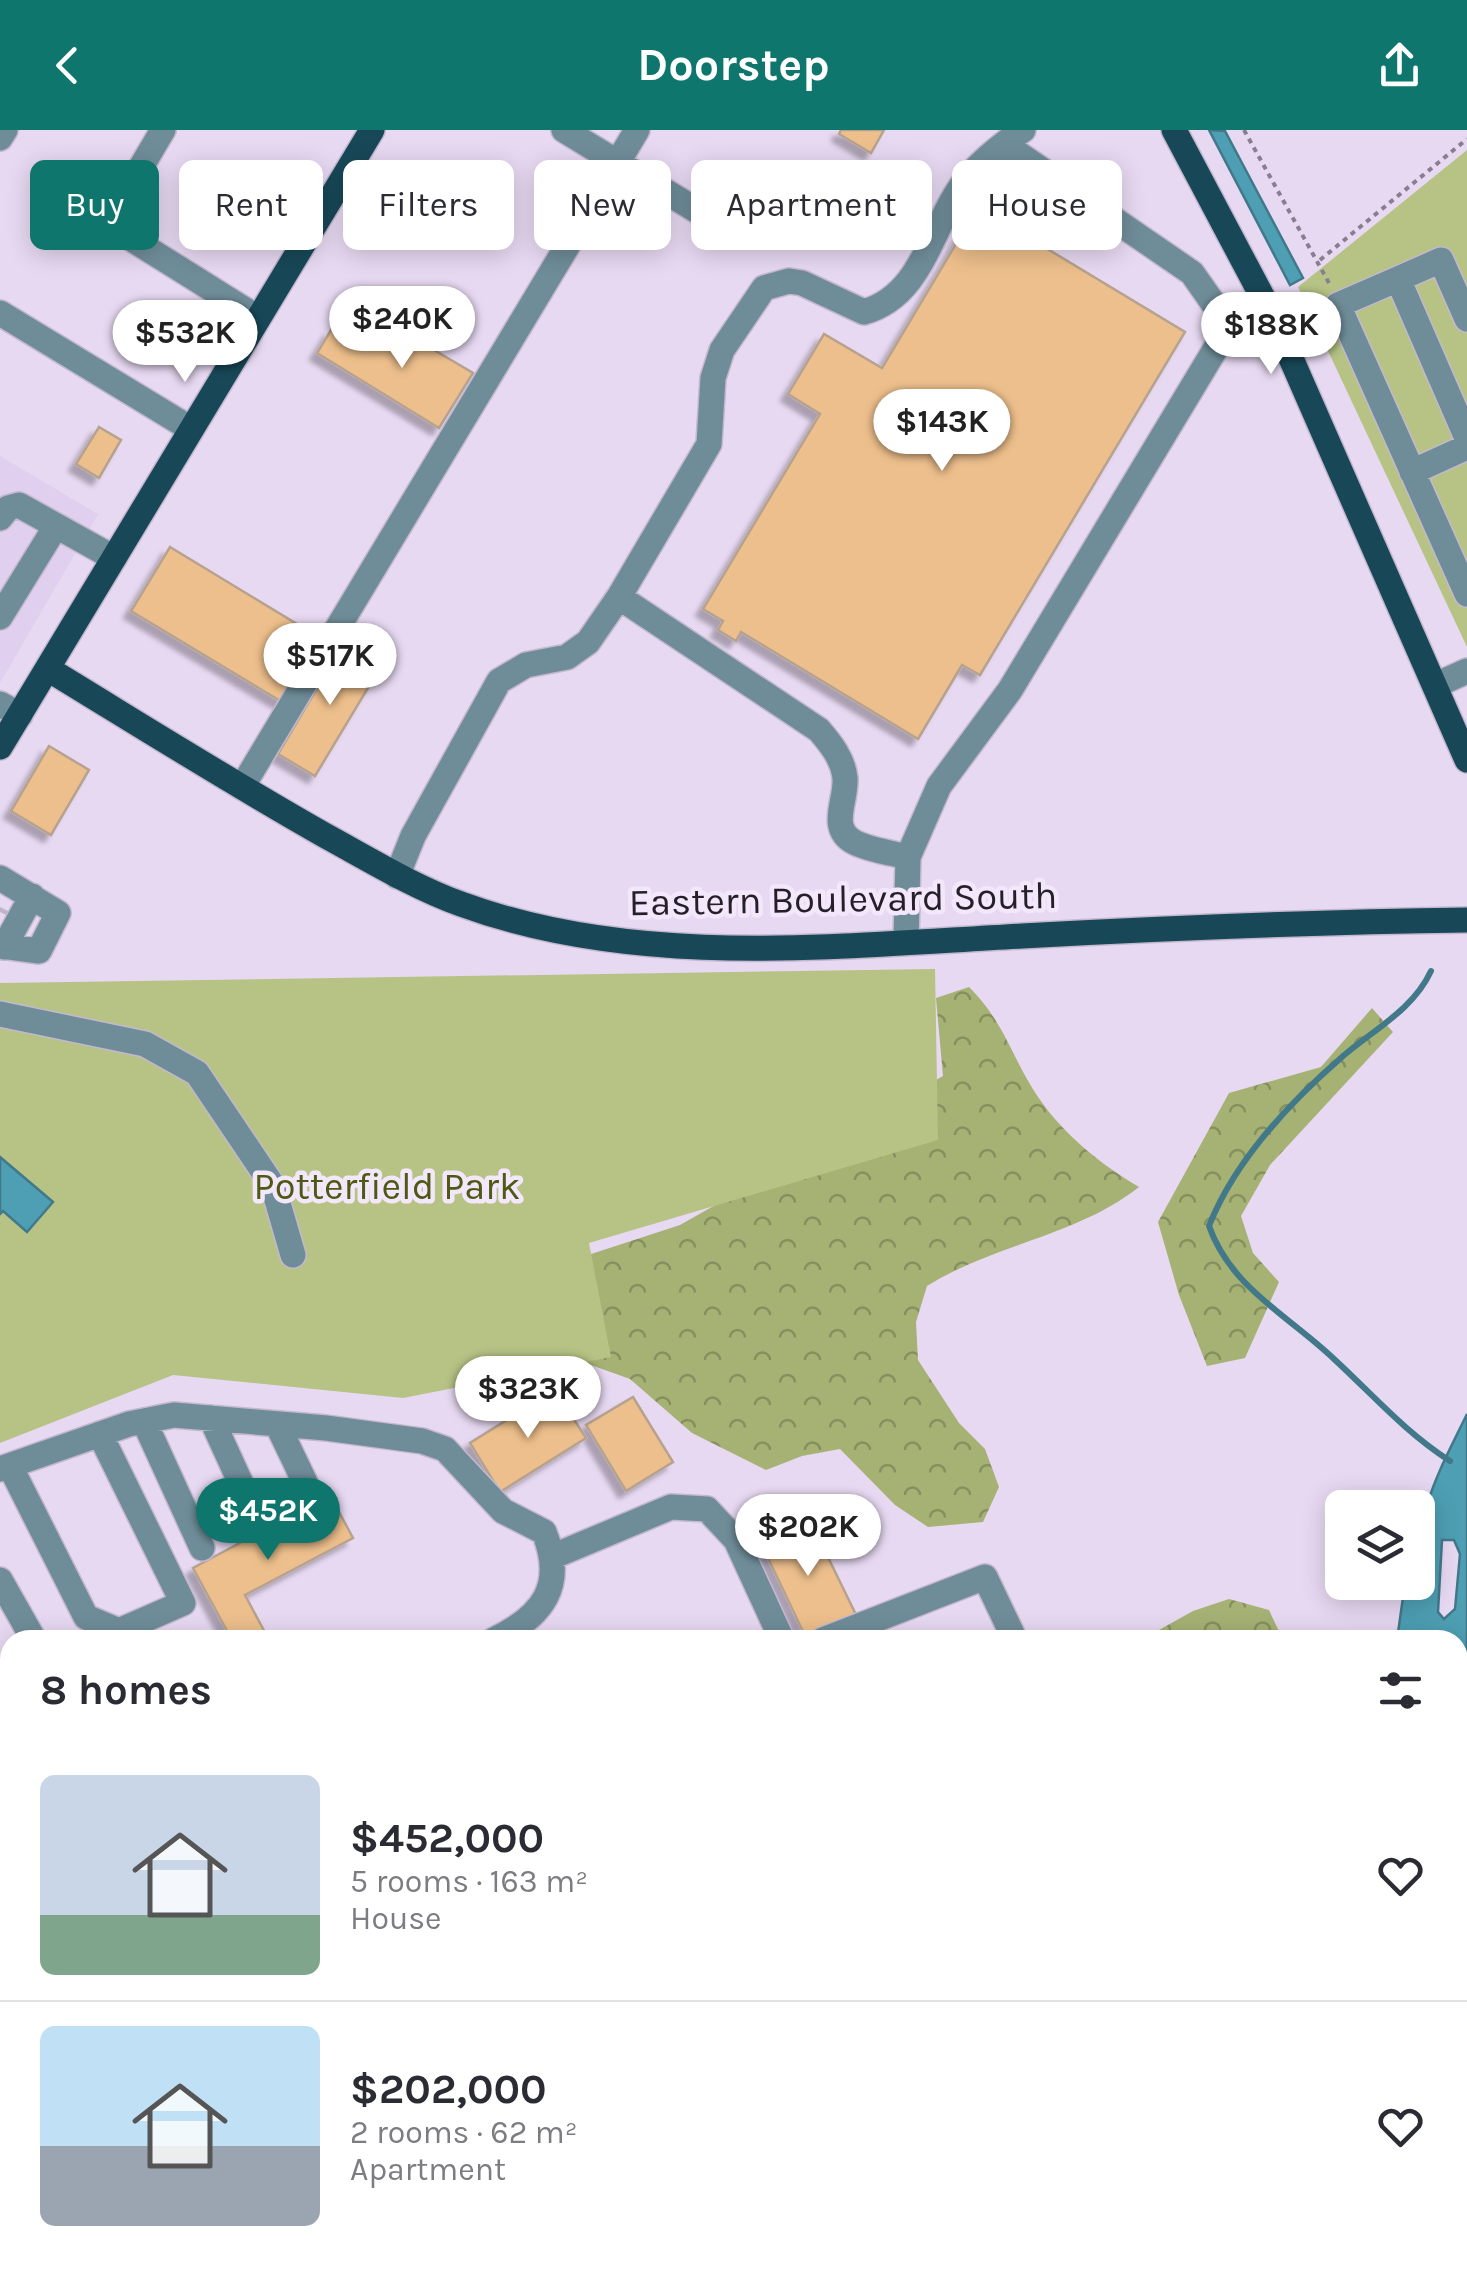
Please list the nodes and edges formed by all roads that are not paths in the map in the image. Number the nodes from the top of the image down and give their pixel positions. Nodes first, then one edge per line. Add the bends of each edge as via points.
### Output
1 (5, 130) edge
2 (163, 130) edge
3 (372, 130) edge
4 (564, 130) edge
5 (637, 130) edge
6 (1174, 130) edge
7 (1013, 137) edge
8 (0, 138) edge
9 (615, 160) edge
10 (619, 160) edge
11 (565, 250) edge
12 (1398, 279) junction
13 (0, 313) edge
14 (258, 318) junction
15 (1467, 319) edge
16 (191, 429) junction
17 (1467, 438) edge
18 (1467, 447) edge
19 (1412, 472) junction
20 (4, 513) edge
21 (56, 526) junction
22 (114, 558) junction
23 (1467, 594) edge
24 (619, 597) junction
25 (0, 617) edge
26 (48, 669) junction
27 (1467, 671) edge
28 (1436, 686) junction
29 (10, 710) edge
30 (0, 747) edge
31 (1467, 760) edge
32 (242, 787) junction
33 (908, 857) junction
34 (397, 876) junction
35 (12, 892) edge
36 (1462, 923) edge
37 (906, 942) junction
38 (2, 946) edge
39 (0, 1014) edge
40 (292, 1255) dead end
41 (212, 1418) junction
42 (144, 1421) junction
43 (277, 1424) junction
44 (100, 1434) junction
45 (5, 1468) edge
46 (314, 1500) dead end
47 (260, 1524) dead end
48 (202, 1548) dead end
49 (554, 1556) junction
50 (0, 1580) edge
51 (28, 1630) edge
52 (117, 1630) edge
53 (121, 1630) edge
54 (515, 1630) edge
55 (777, 1630) edge
56 (848, 1630) edge
57 (1011, 1630) edge

1 - 8 street
2 - 14 street via 111,226
3 - 14 main road
4 - 9 street
5 - 10 street
6 - 28 main road via 1272,315
7 - 24 street via 968,177 892,302 864,312 802,283 764,288 722,350 712,378 709,444
7 - 33 street via 1192,273 1218,310 1222,338 1010,690 940,786
11 - 32 street
12 - 15 street via 1441,260
12 - 17 street
12 - 19 street via 1338,305
13 - 16 street
14 - 16 main road
16 - 22 main road
18 - 19 street
19 - 23 street
20 - 21 street via 19,505
21 - 22 street
21 - 25 street
22 - 26 main road
24 - 33 street via 820,730 845,775 842,828 853,842
24 - 34 street via 588,642 567,657 526,665 499,681
26 - 29 main road
26 - 32 main road, Eastern Boulevard South
27 - 28 street
28 - 31 main road
29 - 30 main road
32 - 34 main road, Eastern Boulevard South
33 - 37 street
34 - 37 main road, Eastern Boulevard South via 460,904 598,939 719,946
35 - 38 street via 58,914 38,951
36 - 37 main road, Eastern Boulevard South via 1264,923
39 - 40 street via 145,1044 197,1074 272,1186
41 - 42 street
41 - 43 street
41 - 47 street
42 - 44 street
42 - 48 street
43 - 46 street
43 - 49 street via 445,1449 504,1511 544,1532
44 - 45 street
44 - 53 street via 182,1603
45 - 52 street via 86,1616
49 - 54 street via 549,1591 529,1623
49 - 55 street via 671,1507 706,1510 736,1540
50 - 51 street
56 - 57 street via 985,1576

